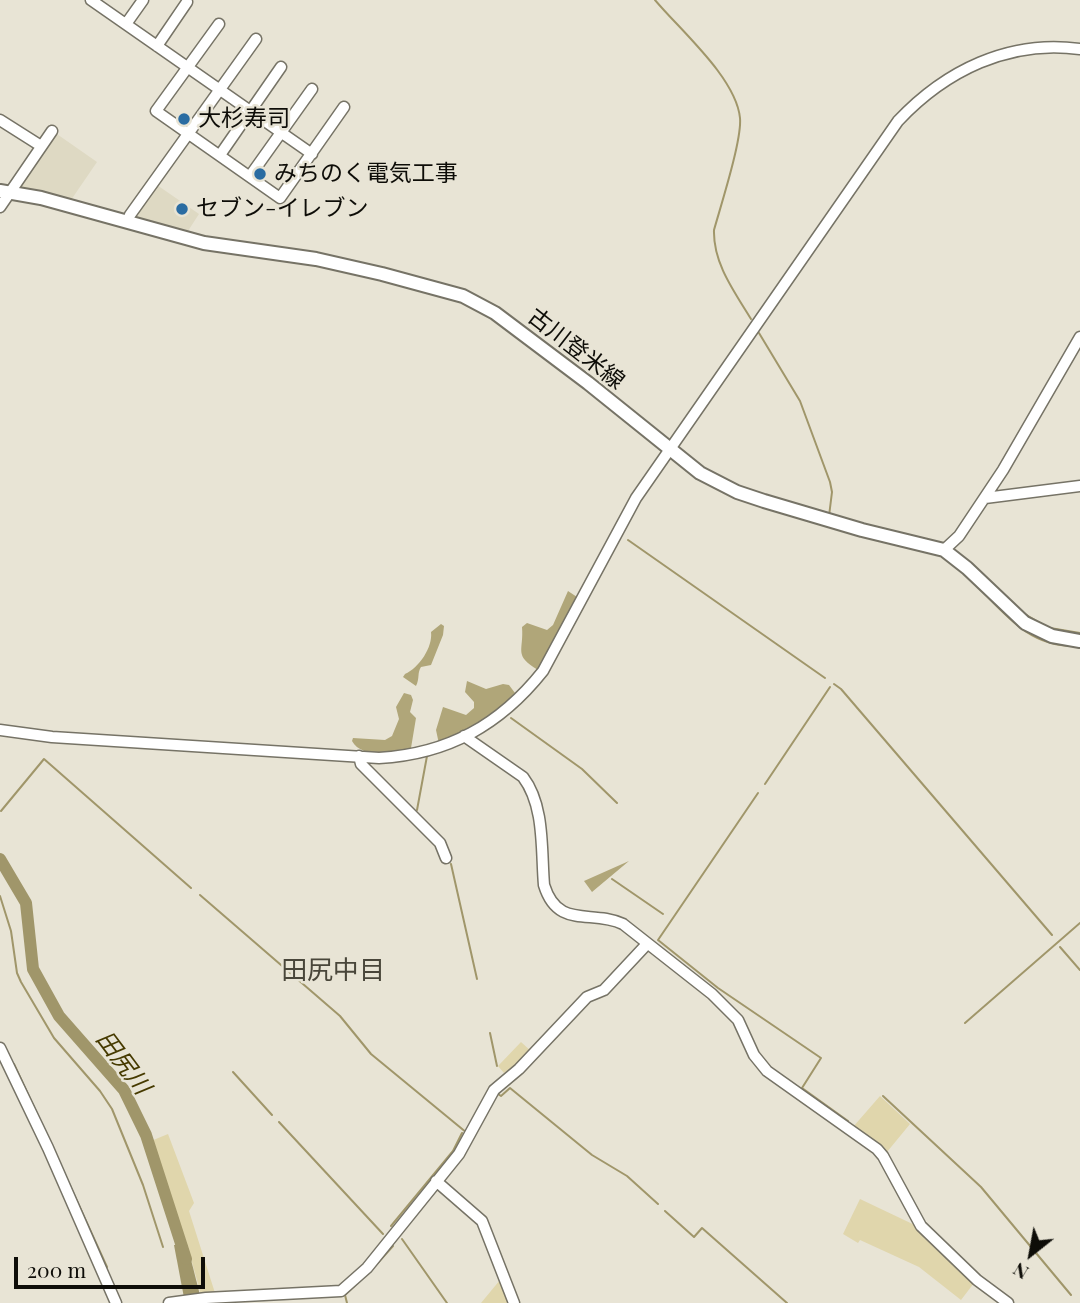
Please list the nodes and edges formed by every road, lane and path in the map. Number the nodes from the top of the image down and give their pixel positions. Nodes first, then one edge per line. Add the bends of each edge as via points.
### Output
1 (91, 0) edge
2 (143, 0) edge
3 (187, 2) dead end
4 (126, 24) junction
5 (219, 24) dead end
6 (257, 39) dead end
7 (157, 46) junction
8 (1080, 49) edge
9 (187, 67) junction
10 (281, 67) dead end
11 (312, 89) dead end
12 (220, 90) junction
13 (344, 107) dead end
14 (251, 111) junction
15 (0, 120) edge
16 (52, 131) dead end
17 (281, 132) junction
18 (188, 133) junction
19 (41, 146) junction
20 (312, 154) junction
21 (219, 155) junction
22 (250, 177) junction
23 (5, 191) edge
24 (0, 207) edge
25 (128, 222) junction
26 (1080, 337) edge
27 (669, 450) junction
28 (1080, 486) edge
29 (985, 498) junction
30 (944, 551) junction
31 (1080, 641) edge
32 (0, 730) edge
33 (464, 736) junction
34 (359, 756) junction
35 (446, 858) dead end
36 (647, 944) junction
37 (0, 1048) edge
38 (436, 1181) junction
39 (116, 1303) edge
40 (174, 1303) edge
41 (514, 1303) edge
42 (1008, 1303) edge

1 - 4 street
2 - 4 street
3 - 7 street
4 - 7 street
5 - 9 street
6 - 12 street
7 - 9 street
8 - 27 street via 1024,50 982,61 918,99 883,141
9 - 12 street
9 - 18 street via 156,111
10 - 14 street
11 - 17 street
12 - 14 street
12 - 18 street
13 - 20 street
14 - 17 street
14 - 21 street
15 - 19 street
16 - 19 street
17 - 20 street
17 - 22 street
18 - 21 street
18 - 25 street
19 - 23 street
20 - 22 street via 280,198
21 - 22 street
23 - 24 street
23 - 25 main road, 古川登米線
25 - 27 main road, 古川登米線 via 204,243 330,262 463,296 495,313
26 - 29 street
27 - 30 main road, 古川登米線 via 737,492
27 - 33 street via 636,498 543,671 495,720
28 - 29 street
29 - 30 street
30 - 31 main road, 古川登米線 via 1025,623 1052,636
32 - 34 street
33 - 34 street via 430,751
33 - 36 street via 529,785 536,802 544,885 562,912 576,918 617,921
34 - 35 street via 360,764 440,843
36 - 38 street via 604,990 587,997 494,1090 458,1154
36 - 42 street via 738,1020 766,1071 877,1149 921,1226 976,1280
37 - 39 street
38 - 40 street via 368,1268 341,1291
38 - 41 street via 482,1221

